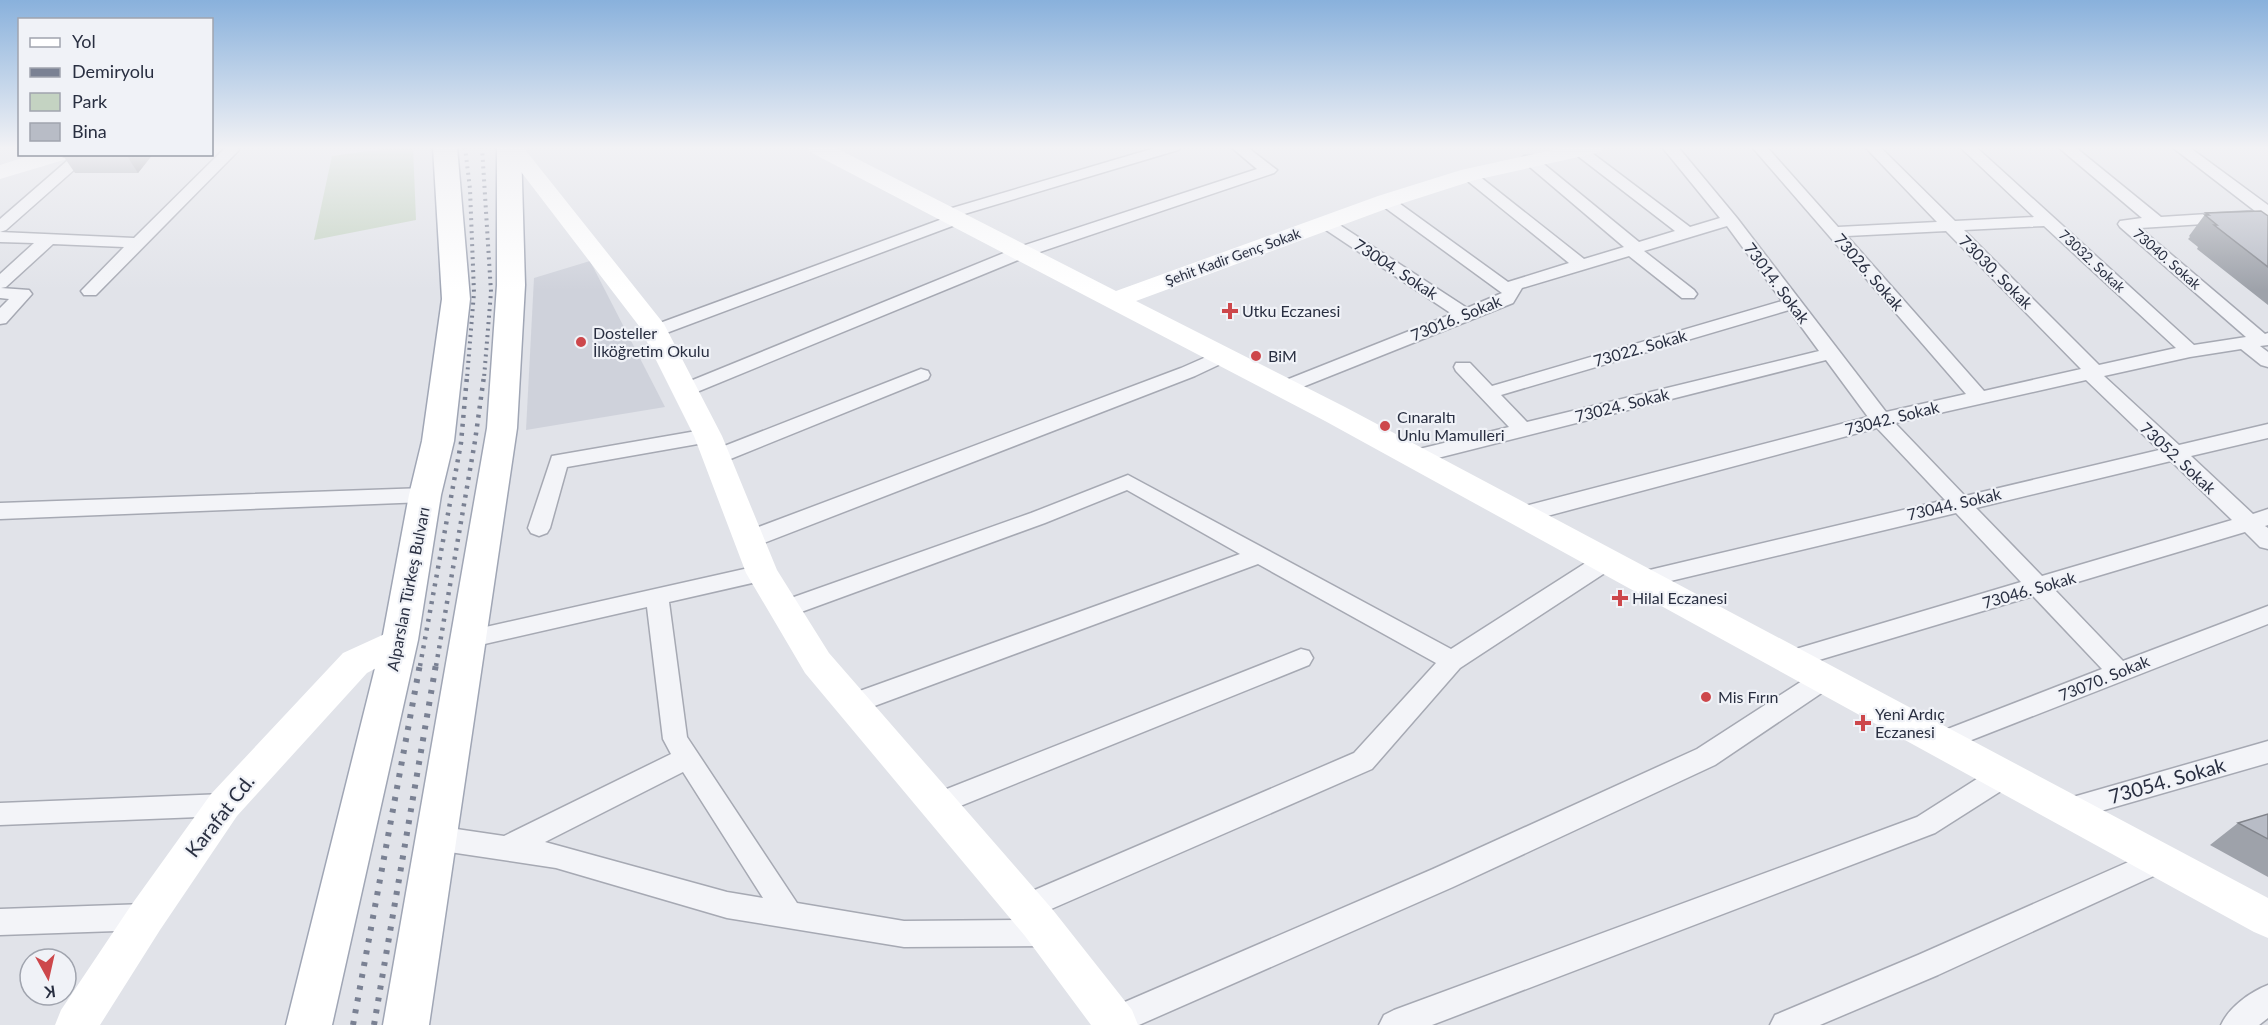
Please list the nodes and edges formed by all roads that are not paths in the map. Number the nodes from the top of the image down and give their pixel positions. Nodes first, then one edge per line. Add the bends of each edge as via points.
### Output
1 (37, 195) edge
2 (187, 195) edge
3 (448, 195) edge
4 (510, 195) edge
5 (549, 195) edge
6 (911, 195) edge
7 (1020, 195) edge
8 (1194, 195) edge
9 (1406, 195) edge
10 (1494, 195) edge
11 (1571, 195) edge
12 (1637, 195) edge
13 (1709, 195) edge
14 (1801, 195) edge
15 (1919, 195) edge
16 (2020, 195) edge
17 (2124, 195) edge
18 (2243, 195) edge
19 (1386, 201) junction
20 (2268, 214) edge
21 (952, 216) junction
22 (1730, 220) junction
23 (2048, 221) junction
24 (2157, 222) junction
25 (1326, 223) junction
26 (1950, 226) junction
27 (0, 227) edge
28 (1834, 232) junction
29 (1688, 233) junction
30 (0, 237) edge
31 (48, 239) junction
32 (140, 243) junction
33 (1634, 249) junction
34 (1022, 252) junction
35 (1582, 265) junction
36 (0, 283) edge
37 (90, 291) dead end
38 (1511, 292) junction
39 (0, 293) edge
40 (1688, 294) dead end
41 (1115, 300) junction
42 (1792, 304) junction
43 (1465, 315) junction
44 (0, 319) edge
45 (655, 331) junction
46 (2258, 341) edge
47 (2190, 351) junction
48 (1829, 354) junction
49 (1222, 356) junction
50 (2268, 361) edge
51 (1463, 367) dead end
52 (2093, 373) junction
53 (921, 375) dead end
54 (1283, 387) junction
55 (685, 390) junction
56 (1488, 393) junction
57 (1980, 398) junction
58 (1881, 420) junction
59 (1523, 430) junction
60 (2268, 431) edge
61 (712, 447) junction
62 (2173, 453) junction
63 (1414, 457) junction
64 (425, 495) junction
65 (1959, 503) junction
66 (0, 511) edge
67 (1521, 515) junction
68 (2258, 520) edge
69 (539, 528) dead end
70 (748, 540) junction
71 (2268, 541) edge
72 (1260, 555) junction
73 (1606, 561) junction
74 (762, 573) junction
75 (1641, 580) junction
76 (2039, 587) junction
77 (657, 595) junction
78 (785, 609) junction
79 (2268, 615) edge
80 (467, 639) junction
81 (400, 640) junction
82 (1301, 658) dead end
83 (1789, 660) junction
84 (1452, 661) junction
85 (2119, 672) junction
86 (1824, 679) junction
87 (852, 704) junction
88 (1941, 742) junction
89 (2268, 752) edge
90 (687, 758) junction
91 (2003, 776) junction
92 (938, 804) junction
93 (224, 805) junction
94 (2067, 810) junction
95 (0, 814) edge
96 (436, 838) junction
97 (507, 848) junction
98 (2160, 860) junction
99 (1026, 907) junction
100 (789, 915) junction
101 (2265, 915) edge
102 (146, 917) junction
103 (0, 922) edge
104 (1047, 933) junction
105 (2268, 999) edge
106 (1115, 1023) edge
107 (76, 1025) edge
108 (309, 1025) edge
109 (406, 1025) edge
110 (1394, 1025) edge
111 (1785, 1025) edge
112 (2236, 1025) edge

1 - 27 street
2 - 32 street
3 - 64 main road, Alparslan Türkeş Bulvarı via 456,299 438,441
4 - 80 main road via 511,285 502,428
5 - 45 main road
6 - 21 main road
7 - 21 street
8 - 34 street
9 - 19 main road, Şehit Kadir Genç Sokak
10 - 35 street
11 - 33 street
12 - 29 street
13 - 22 street, 73014. Sokak
14 - 28 street, 73026. Sokak
15 - 26 street, 73030. Sokak
16 - 23 street, 73032. Sokak
17 - 24 street
18 - 20 street
19 - 25 main road, Şehit Kadir Genç Sokak
19 - 38 street
20 - 24 street, 73040. Sokak
21 - 34 main road
21 - 45 street
22 - 29 street, 73016. Sokak
22 - 42 street, 73014. Sokak
23 - 26 street
23 - 47 street, 73032. Sokak
24 - 46 street, 73040. Sokak via 2126,224
25 - 41 main road, Şehit Kadir Genç Sokak
25 - 43 street, 73004. Sokak
26 - 28 street
26 - 52 street, 73030. Sokak
28 - 57 street, 73026. Sokak
29 - 33 street, 73016. Sokak
30 - 31 street
31 - 32 street
31 - 36 street
32 - 37 street
33 - 35 street, 73016. Sokak
33 - 40 street
34 - 41 main road
34 - 55 street
35 - 38 street, 73016. Sokak via 1515,285
38 - 43 street, 73016. Sokak via 1507,298
39 - 44 street via 23,294
41 - 49 main road
42 - 48 street, 73014. Sokak
42 - 56 street, 73022. Sokak
43 - 54 street, 73016. Sokak
45 - 55 main road
46 - 47 street, 73042. Sokak
46 - 50 street
47 - 52 street, 73042. Sokak
48 - 58 street, 73014. Sokak
48 - 59 street, 73024. Sokak
49 - 54 main road
49 - 70 street
51 - 56 street
52 - 57 street, 73042. Sokak
52 - 62 street, 73052. Sokak
53 - 61 street
54 - 63 main road
55 - 61 main road
56 - 59 street
57 - 58 street, 73042. Sokak
58 - 65 street, 73014. Sokak
58 - 67 street, 73042. Sokak
59 - 63 street, 73024. Sokak
60 - 62 street, 73044. Sokak
61 - 69 street via 559,461
61 - 70 main road
62 - 65 street, 73044. Sokak
62 - 68 street, 73052. Sokak
63 - 67 main road
64 - 66 street
64 - 81 main road, Alparslan Türkeş Bulvarı
65 - 75 street, 73044. Sokak
65 - 76 street, 73014. Sokak
67 - 73 main road
68 - 71 street, 73052. Sokak
68 - 76 street, 73046. Sokak
70 - 74 main road
72 - 78 street via 1128,482
72 - 84 street
72 - 87 street
73 - 75 main road
73 - 84 street
74 - 77 street
74 - 78 main road
75 - 83 main road
76 - 83 street, 73046. Sokak
76 - 85 street, 73014. Sokak
77 - 80 street
77 - 90 street via 675,738
78 - 87 main road via 817,663
79 - 85 street, 73070. Sokak
80 - 96 main road
81 - 93 main road, Karafat Cd. via 356,663
81 - 108 main road, Alparslan Türkeş Bulvarı
82 - 92 street
83 - 86 main road
84 - 99 street via 1363,761
85 - 88 street, 73070. Sokak
86 - 88 main road
86 - 106 street via 1706,757
87 - 92 main road
88 - 91 main road
89 - 94 street, 73054. Sokak
90 - 97 street
90 - 100 street
91 - 94 main road
91 - 110 street via 1926,825
92 - 99 main road
93 - 95 street
93 - 102 main road, Karafat Cd.
94 - 98 main road
96 - 97 street
96 - 109 main road
97 - 100 street via 556,856 727,905
98 - 101 main road
98 - 111 street
99 - 104 main road
100 - 104 street via 904,934
102 - 103 street
102 - 107 main road, Karafat Cd.
104 - 106 main road
105 - 112 street

